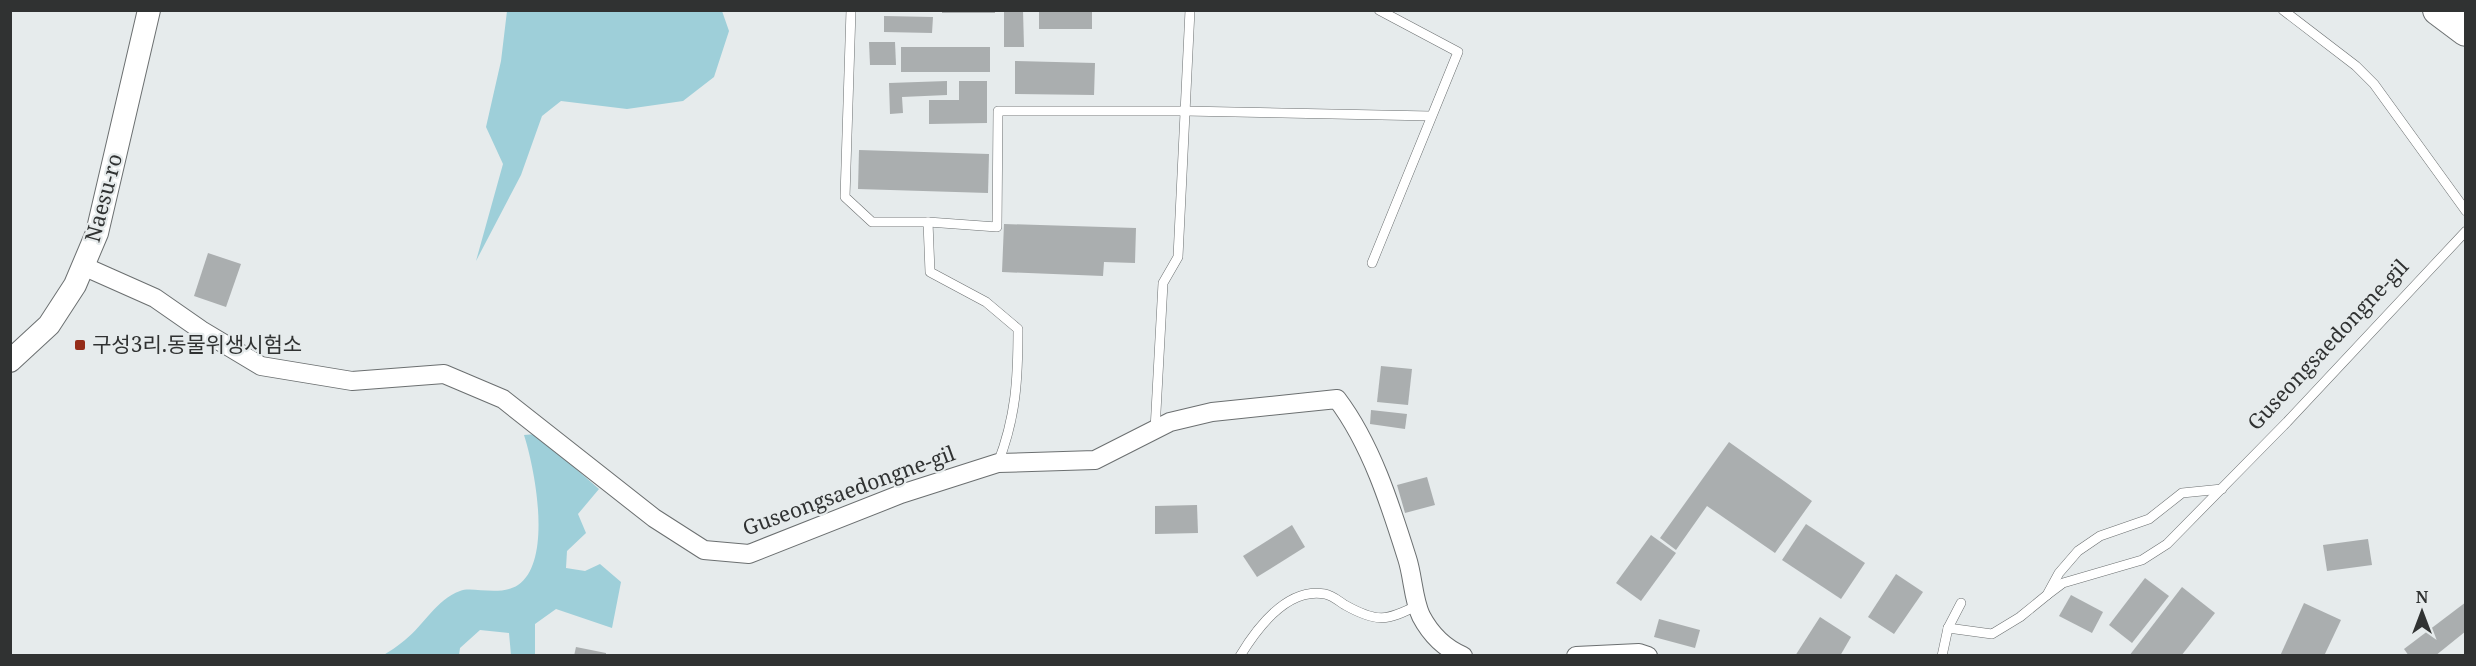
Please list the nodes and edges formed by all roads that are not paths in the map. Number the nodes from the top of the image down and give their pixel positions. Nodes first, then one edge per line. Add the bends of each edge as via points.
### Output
1 (149, 10) edge
2 (851, 10) edge
3 (1190, 10) edge
4 (1379, 10) edge
5 (2283, 10) edge
6 (2438, 10) edge
7 (2466, 31) edge
8 (1185, 111) junction
9 (1431, 116) junction
10 (2466, 211) edge
11 (928, 222) junction
12 (2466, 231) edge
13 (1372, 263) dead end
14 (83, 266) junction
15 (10, 361) edge
16 (1155, 430) junction
17 (998, 463) junction
18 (2223, 489) junction
19 (2047, 595) junction
20 (1961, 603) dead end
21 (1418, 605) junction
22 (1947, 628) junction
23 (1240, 656) edge
24 (1463, 656) edge
25 (1576, 656) edge
26 (1648, 656) edge
27 (1942, 656) edge

1 - 14 street, Naesu-ro via 97,233
2 - 11 lane via 845,196 872,222
3 - 8 lane
4 - 9 lane via 1458,52
5 - 10 lane via 2374,84
6 - 7 highway
8 - 9 lane
8 - 11 lane via 998,111 997,227
8 - 16 lane via 1178,258 1163,283
9 - 13 lane
11 - 17 lane via 930,272 986,302 1018,330 1018,384 1010,431
12 - 18 lane, Guseongsaedongne-gil
14 - 15 street, Naesu-ro via 49,325
14 - 17 street, Guseongsaedongne-gil via 155,298 261,366 352,381 444,374 503,399 654,518 704,550 749,554 901,494
16 - 17 street, Guseongsaedongne-gil via 1095,460
16 - 21 street, Guseongsaedongne-gil via 1170,422 1212,412 1336,399 1354,423 1373,465 1408,560
18 - 19 lane, Guseongsaedongne-gil via 2167,544 2142,560 2064,583
18 - 19 lane, Guseongsaedongne-gil via 2182,493 2149,519 2100,536 2078,551
19 - 22 lane, Guseongsaedongne-gil via 1992,634
20 - 22 lane
21 - 23 lane via 1392,618 1376,618 1326,594 1303,595 1266,618
21 - 24 street, Guseongsaedongne-gil via 1444,648
22 - 27 lane
25 - 26 street

